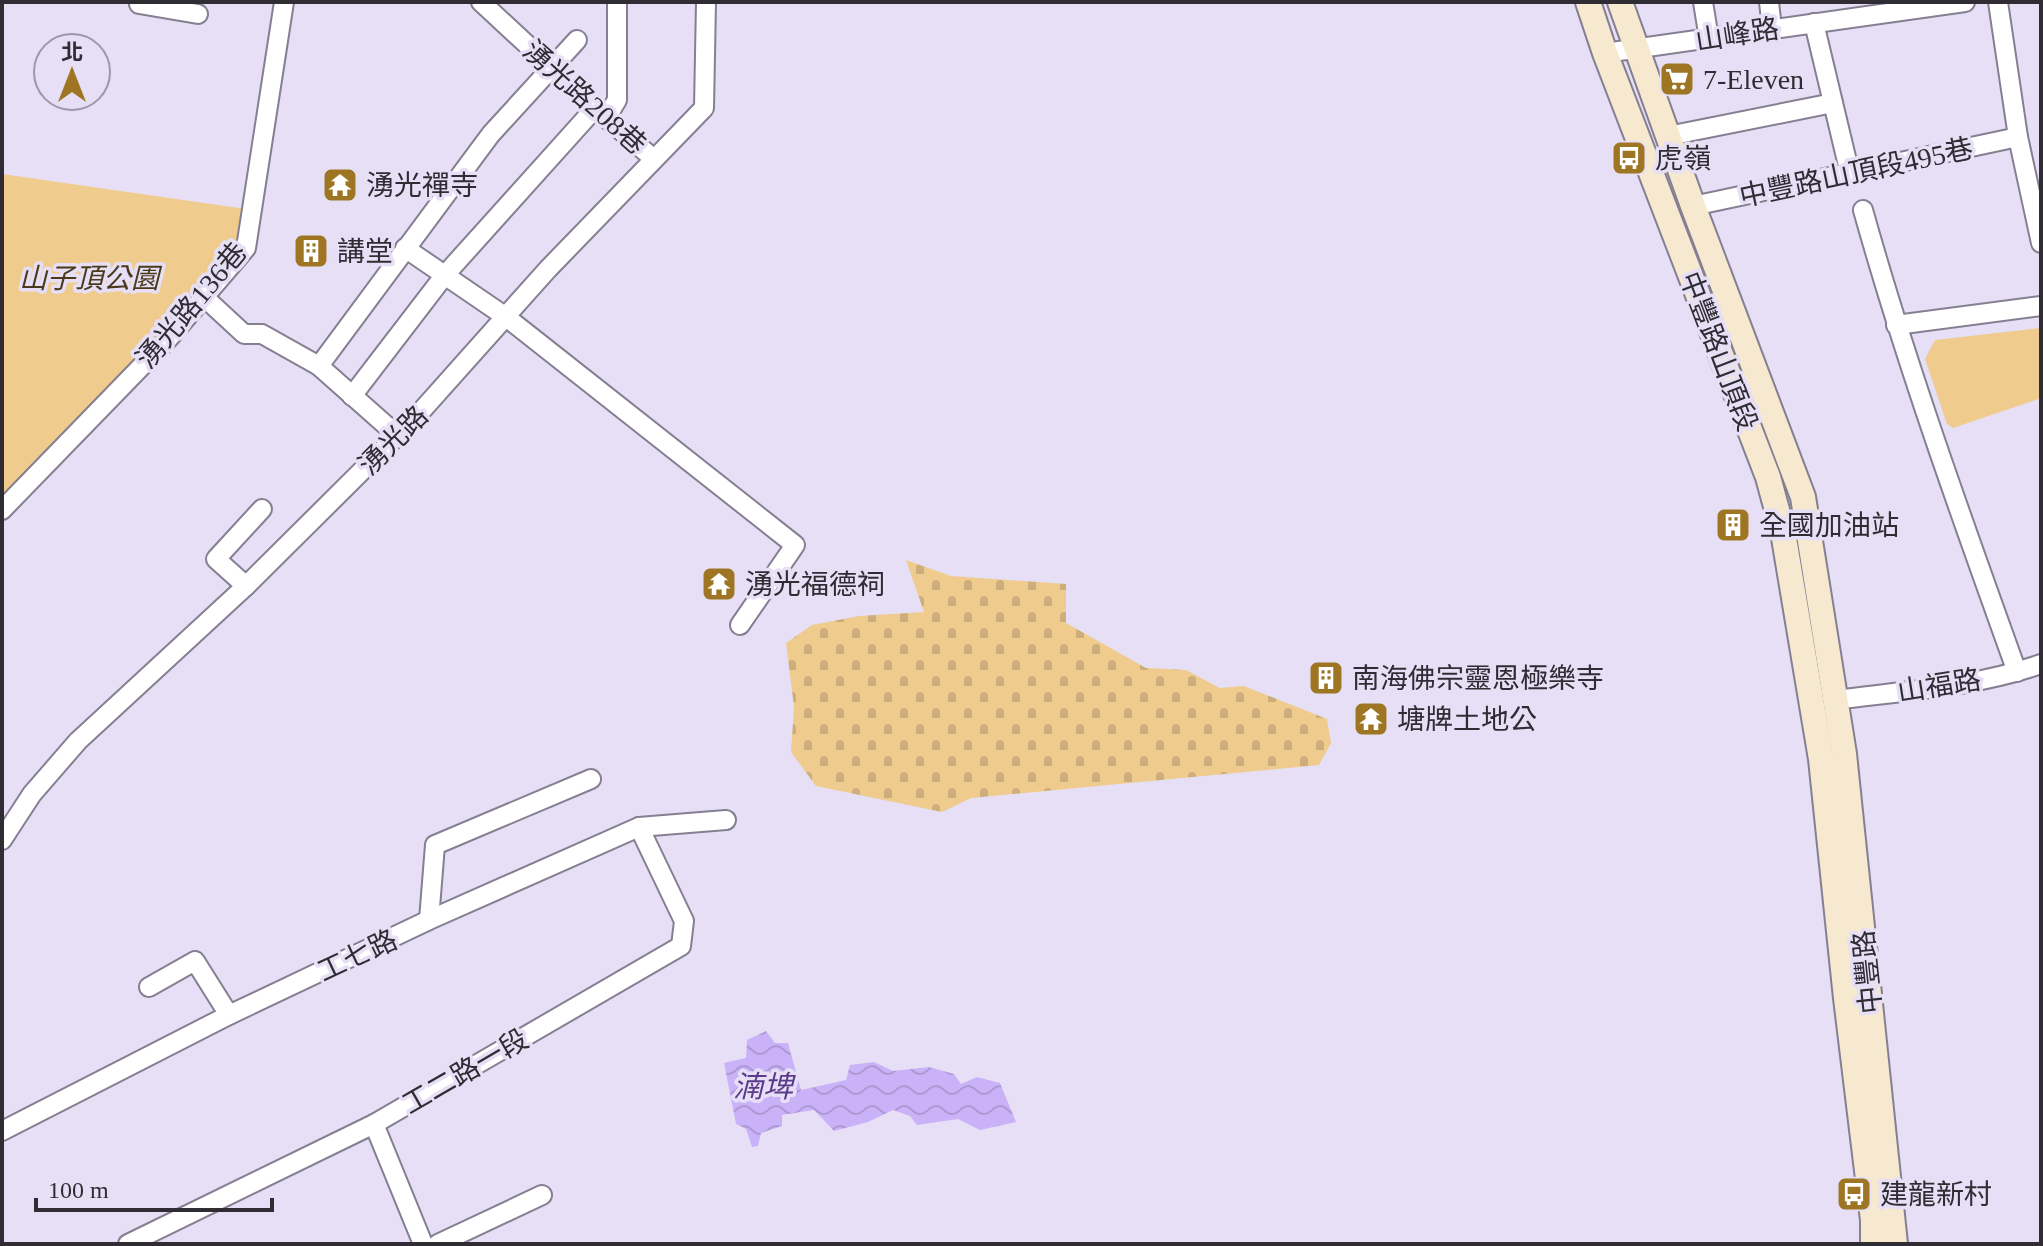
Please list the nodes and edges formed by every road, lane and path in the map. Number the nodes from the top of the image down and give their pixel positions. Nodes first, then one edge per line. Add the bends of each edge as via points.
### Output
1 (284, 2) edge
2 (481, 2) edge
3 (617, 2) edge
4 (706, 2) edge
5 (1588, 2) edge
6 (1620, 2) edge
7 (1703, 2) edge
8 (1769, 2) edge
9 (1965, 2) edge
10 (1998, 2) edge
11 (139, 4) dead end
12 (198, 14) dead end
13 (1814, 23) junction
14 (1772, 29) junction
15 (1709, 39) junction
16 (577, 40) dead end
17 (1637, 50) junction
18 (1605, 53) junction
19 (551, 67) junction
20 (1833, 103) junction
21 (601, 113) junction
22 (1668, 136) junction
23 (2018, 137) junction
24 (654, 159) junction
25 (1850, 174) junction
26 (1693, 206) junction
27 (1863, 210) dead end
28 (2041, 243) edge
29 (405, 248) junction
30 (444, 276) junction
31 (204, 297) junction
32 (2041, 306) edge
33 (506, 317) junction
34 (1896, 325) junction
35 (319, 366) junction
36 (352, 396) junction
37 (398, 436) junction
38 (262, 509) dead end
39 (2, 510) edge
40 (246, 586) junction
41 (740, 625) dead end
42 (2041, 664) edge
43 (2017, 672) junction
44 (1835, 700) junction
45 (1811, 710) joint
46 (591, 779) dead end
47 (726, 820) dead end
48 (639, 827) junction
49 (2, 840) edge
50 (429, 920) junction
51 (149, 987) dead end
52 (229, 1015) junction
53 (374, 1124) junction
54 (2, 1131) edge
55 (542, 1195) dead end
56 (128, 1244) edge
57 (423, 1244) edge
58 (438, 1244) edge
59 (1873, 1244) edge
60 (1895, 1244) edge

1 - 31 street, 湧光路136巷 via 246,248
2 - 19 street, 湧光路208巷
3 - 21 street via 617,100
4 - 24 street, 湧光路 via 704,108
5 - 18 main road, 中豐路山頂段
6 - 17 main road, 中豐路山頂段
7 - 15 street
8 - 14 street
9 - 13 street, 山峰路
10 - 23 street
11 - 12 street
13 - 14 street, 山峰路
13 - 20 street
14 - 15 street, 山峰路
15 - 17 street, 山峰路
16 - 19 street
17 - 18 street, 山峰路
17 - 22 main road, 中豐路山頂段
18 - 45 main road, 中豐路山頂段 via 1768,477 1783,532
19 - 21 street, 湧光路208巷
19 - 29 street via 491,134
20 - 22 street
20 - 25 street
21 - 24 street, 湧光路208巷
21 - 30 street via 535,173
22 - 26 main road, 中豐路山頂段
23 - 25 street, 中豐路山頂段495巷
23 - 28 street
24 - 33 street, 湧光路
25 - 26 street, 中豐路山頂段495巷
26 - 44 main road, 中豐路山頂段 via 1803,497
27 - 34 street
29 - 30 street
29 - 35 street
30 - 33 street
30 - 36 street
31 - 35 street via 244,334 262,334
31 - 39 street, 湧光路136巷
32 - 34 street
33 - 37 street, 湧光路
33 - 41 street via 795,545
34 - 43 street
35 - 36 street
36 - 37 street
37 - 40 street, 湧光路
38 - 40 street via 216,559
40 - 49 street, 湧光路 via 78,741 32,794
42 - 43 street, 山福路
43 - 44 street, 山福路 via 1947,687
44 - 60 main road, 中豐路
45 - 59 main road, 中豐路 via 1821,759
46 - 50 street via 435,845
47 - 48 street, 工七路
48 - 50 street, 工七路
48 - 53 street, 工二路一段 via 684,921 681,946
50 - 52 street, 工七路
51 - 52 street via 195,961
52 - 54 street, 工七路
53 - 56 street, 工二路一段
53 - 57 street
55 - 58 street

